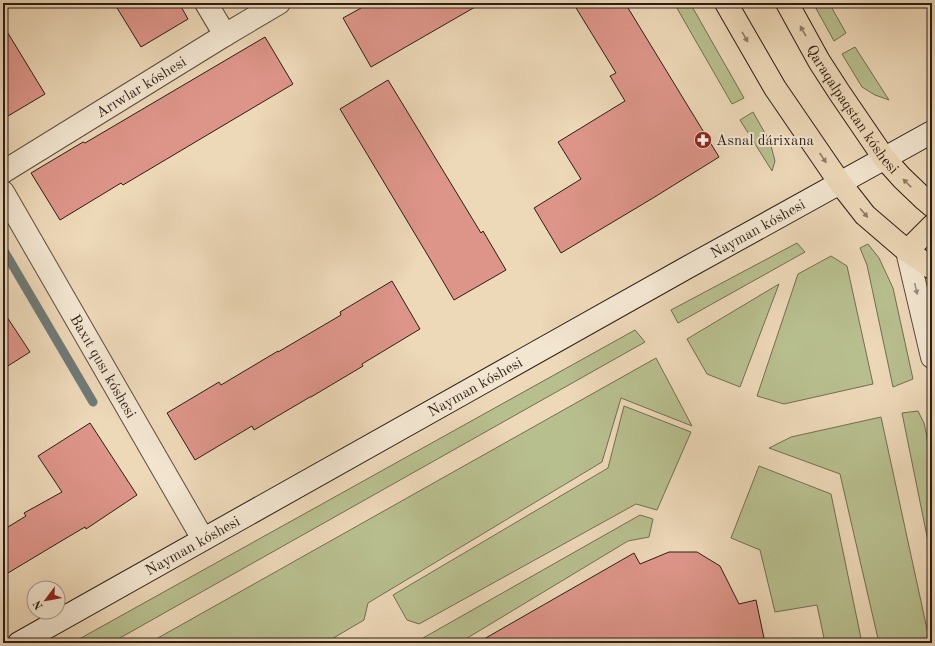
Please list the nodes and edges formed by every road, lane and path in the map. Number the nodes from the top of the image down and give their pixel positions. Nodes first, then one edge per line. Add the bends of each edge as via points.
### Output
1 (206, 3) edge
2 (279, 3) edge
3 (726, 3) edge
4 (787, 3) edge
5 (225, 35) junction
6 (932, 132) edge
7 (884, 158) junction
8 (3, 172) edge
9 (840, 183) junction
10 (3, 192) edge
11 (932, 206) edge
12 (932, 226) edge
13 (907, 250) junction
14 (932, 268) edge
15 (932, 357) edge
16 (204, 540) junction
17 (19, 643) edge

1 - 5 main road
2 - 5 main road, Arıwlar kóshesi
3 -> 9 main road via 775,88
7 -> 4 main road, Qaraqalpaqstan kóshesi via 819,61
5 - 8 main road, Arıwlar kóshesi
6 - 7 main road, Nayman kóshesi
7 - 9 main road, Nayman kóshesi
11 -> 7 main road, Qaraqalpaqstan kóshesi
9 -> 13 main road via 865,216
9 - 16 main road, Nayman kóshesi
10 - 16 main road, Baxıt qusı kóshesi
12 - 13 main road
13 - 14 main road
13 -> 15 main road
16 - 17 main road, Nayman kóshesi

